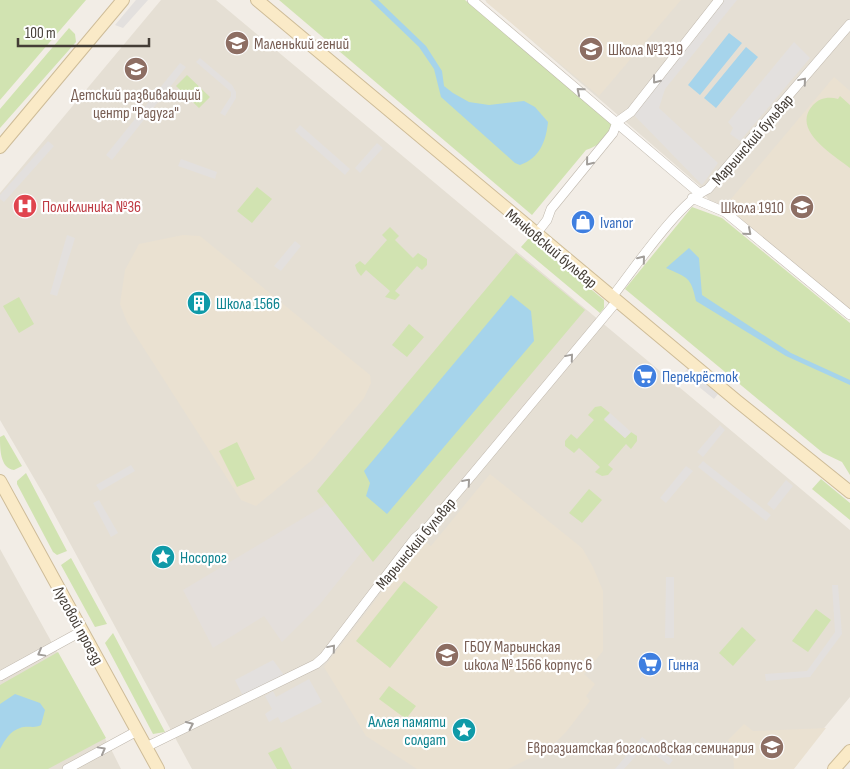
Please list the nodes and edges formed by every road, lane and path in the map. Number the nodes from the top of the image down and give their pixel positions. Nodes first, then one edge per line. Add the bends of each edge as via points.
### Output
1 (123, 0) edge
2 (257, 0) edge
3 (472, 0) edge
4 (719, 0) edge
5 (850, 24) edge
6 (617, 122) junction
7 (0, 147) edge
8 (696, 196) junction
9 (536, 234) junction
10 (615, 299) junction
11 (850, 315) edge
12 (0, 481) edge
13 (850, 492) edge
14 (82, 630) junction
15 (0, 676) edge
16 (137, 731) junction
17 (146, 747) junction
18 (850, 751) edge
19 (67, 769) edge
20 (158, 769) edge
21 (834, 769) edge

1 - 7 street
2 - 9 street, Мячковский бульвар
6 -> 3 street
4 -> 6 street via 631,112
8 -> 5 street, Марьинский бульвар via 708,189
6 - 8 street
6 -> 9 street via 613,133 551,209
10 -> 8 street, Марьинский бульвар
8 -> 11 street via 725,212
9 - 10 street, Мячковский бульвар
10 - 13 street, Мячковский бульвар
17 -> 10 street, Марьинский бульвар via 316,664 324,657 415,538 472,475
12 - 14 street, Луговой проезд
14 -> 15 street
14 - 16 street, Луговой проезд
16 - 17 street, Луговой проезд
19 -> 16 street
17 - 20 street, Луговой проезд
18 - 21 street

